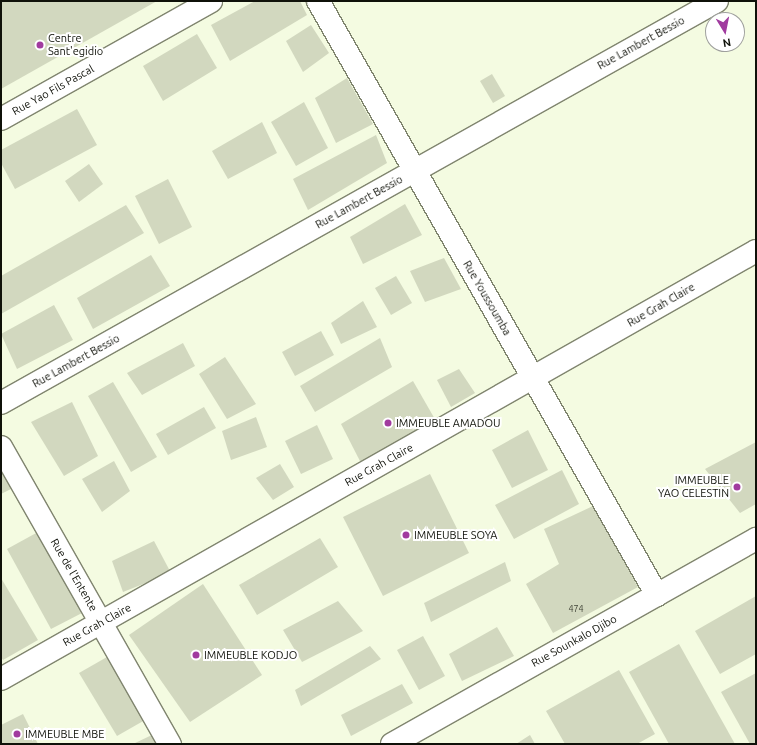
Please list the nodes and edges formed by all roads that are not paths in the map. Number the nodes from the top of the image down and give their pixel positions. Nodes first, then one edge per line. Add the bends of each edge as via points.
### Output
1 (210, 1) edge
2 (318, 1) edge
3 (717, 1) edge
4 (1, 119) edge
5 (415, 170) junction
6 (756, 251) edge
7 (533, 378) junction
8 (1, 403) edge
9 (1, 447) edge
10 (756, 539) edge
11 (657, 595) junction
12 (101, 622) junction
13 (1, 679) edge
14 (170, 744) edge
15 (392, 744) edge

1 - 4 street, Rue Yao Fils Pascal
2 - 5 street, Rue Youssoumba
3 - 5 street, Rue Lambert Bessio
5 - 7 street, Rue Youssoumba
5 - 8 street, Rue Lambert Bessio
6 - 7 street, Rue Grah Claire
7 - 11 street, Rue Youssoumba
7 - 12 street, Rue Grah Claire
9 - 12 street, Rue de l'Entente
10 - 11 street, Rue Sounkalo Djibo
11 - 15 street, Rue Sounkalo Djibo
12 - 13 street, Rue Grah Claire
12 - 14 street, Rue de l'Entente

